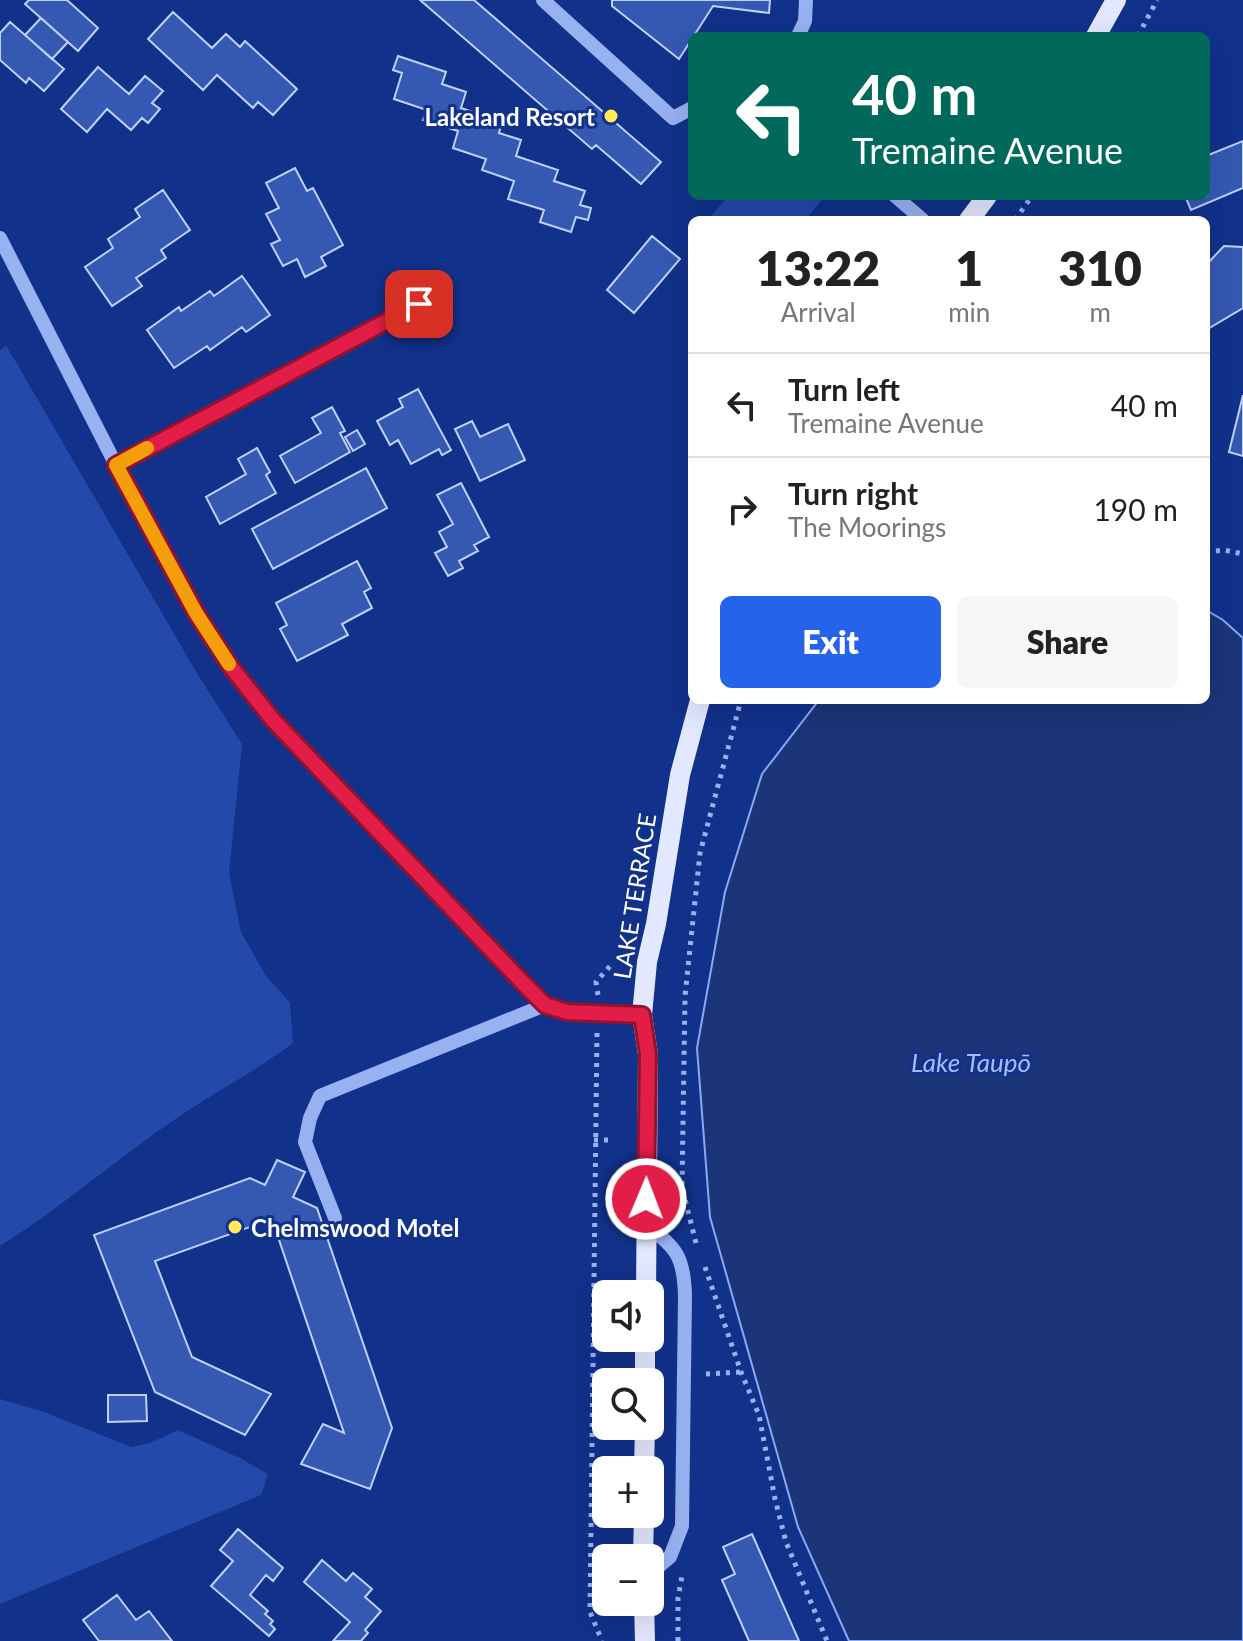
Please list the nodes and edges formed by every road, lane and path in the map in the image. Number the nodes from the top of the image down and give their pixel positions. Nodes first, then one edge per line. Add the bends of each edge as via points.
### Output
1 (543, 0) edge
2 (806, 0) edge
3 (1116, 0) edge
4 (1157, 0) edge
5 (800, 32) edge
6 (1098, 32) edge
7 (1140, 32) edge
8 (688, 110) edge
9 (900, 200) edge
10 (918, 216) edge
11 (0, 238) edge
12 (419, 304) dead end
13 (116, 465) junction
14 (1210, 552) edge
15 (1243, 554) edge
16 (699, 704) edge
17 (740, 704) edge
18 (611, 965) dead end
19 (545, 1005) junction
20 (598, 1014) junction
21 (642, 1015) junction
22 (594, 1140) junction
23 (614, 1140) dead end
24 (335, 1218) dead end
25 (646, 1225) junction
26 (646, 1280) edge
27 (741, 1372) junction
28 (706, 1374) dead end
29 (664, 1562) edge
30 (644, 1616) edge
31 (602, 1641) edge
32 (645, 1641) edge
33 (827, 1641) edge

1 - 8 street via 673,118
2 - 5 street
3 - 6 main road
4 - 7 path
9 - 10 street
11 - 13 street
12 - 13 street
13 - 19 street via 196,613 273,720
14 - 15 path
16 - 21 main road, LAKE TERRACE via 680,775
17 - 27 path via 700,853 685,996 679,1142 691,1229
18 - 20 path via 596,982
19 - 20 street
19 - 24 street via 320,1096 305,1142
20 - 21 street
20 - 22 path
21 - 25 main road, LAKE TERRACE via 648,1054
22 - 23 path
22 - 31 path via 590,1612
25 - 26 main road, LAKE TERRACE
25 - 29 street via 668,1241 684,1267 682,1526
27 - 28 path
27 - 33 path via 759,1415 786,1542
30 - 32 main road

